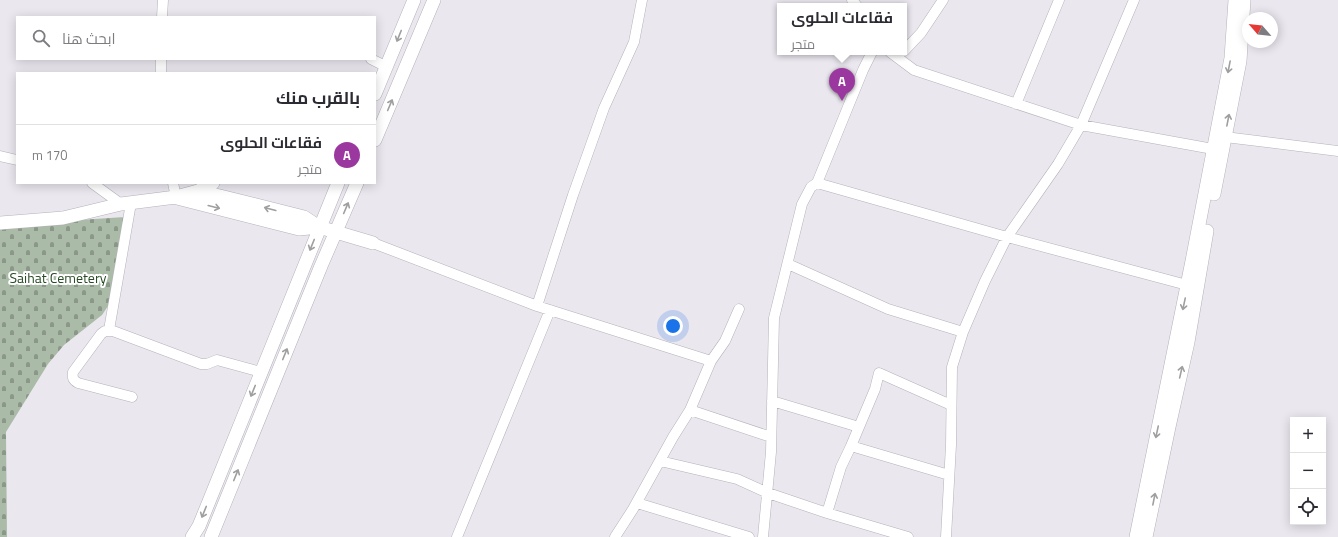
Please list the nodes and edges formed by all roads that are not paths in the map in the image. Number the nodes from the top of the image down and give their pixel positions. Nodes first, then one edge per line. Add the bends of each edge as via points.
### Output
1 (163, 0) edge
2 (414, 0) edge
3 (434, 0) edge
4 (642, 0) edge
5 (943, 0) edge
6 (1060, 0) edge
7 (1134, 0) edge
8 (1235, 0) edge
9 (1244, 0) edge
10 (162, 16) edge
11 (907, 45) edge
12 (870, 55) edge
13 (900, 55) edge
14 (161, 60) edge
15 (380, 64) edge
16 (161, 72) edge
17 (376, 88) edge
18 (1016, 104) junction
19 (1081, 125) junction
20 (1225, 137) junction
21 (376, 138) edge
22 (1213, 149) junction
23 (1338, 151) edge
24 (0, 156) edge
25 (16, 160) edge
26 (817, 183) junction
27 (94, 184) edge
28 (173, 184) edge
29 (211, 184) edge
30 (338, 184) edge
31 (357, 184) edge
32 (198, 191) junction
33 (176, 197) junction
34 (126, 204) junction
35 (0, 223) edge
36 (319, 227) junction
37 (336, 232) junction
38 (1007, 237) junction
39 (373, 242) joint
40 (788, 264) junction
41 (1187, 286) junction
42 (537, 306) junction
43 (739, 309) dead end
44 (550, 310) junction
45 (109, 330) junction
46 (963, 332) junction
47 (711, 362) junction
48 (261, 372) junction
49 (132, 397) dead end
50 (772, 401) junction
51 (951, 405) junction
52 (690, 410) junction
53 (859, 427) junction
54 (771, 437) junction
55 (851, 446) junction
56 (660, 461) junction
57 (949, 475) junction
58 (768, 493) junction
59 (637, 503) junction
60 (827, 513) junction
61 (192, 537) edge
62 (212, 537) edge
63 (457, 537) edge
64 (615, 537) edge
65 (749, 537) edge
66 (763, 537) edge
67 (908, 537) edge
68 (946, 537) edge
69 (1136, 537) edge
70 (1146, 537) edge

1 - 10 street
2 -> 15 main road
21 -> 3 main road
4 - 42 street via 634,42 604,108
5 - 11 street via 921,33
6 - 18 street
7 - 19 street
8 -> 22 main road via 1231,58
20 -> 9 main road via 1240,61
12 - 26 street
13 - 18 street via 914,70
14 - 16 street
15 - 17 main road
18 - 19 street
19 - 22 street
19 - 38 street via 1058,164
20 - 23 street
70 -> 20 main road via 1188,342
22 - 41 main road
24 - 25 street
26 - 38 street
26 - 40 street via 811,187 802,204
27 - 34 street
28 - 33 street
29 - 32 main road
30 - 36 main road
37 -> 31 main road
32 - 33 main road
36 -> 32 main road via 304,217
33 - 34 main road
33 -> 36 main road via 298,229
34 - 35 main road via 63,218
34 - 45 street
36 - 37 main road
36 -> 48 main road
37 - 39 main road
62 -> 37 main road
38 - 41 street
38 - 46 street
39 - 42 street
40 - 46 street via 888,309
40 - 50 street via 774,318
41 -> 69 main road
42 - 44 street
43 - 47 street via 725,340
44 - 47 street
44 - 63 street
45 - 48 street via 202,364 217,360
45 - 49 street via 101,334 72,377 78,383
46 - 51 street via 952,367
47 - 52 street
48 -> 61 main road via 199,526
50 - 53 street
50 - 54 street
51 - 53 street via 879,373
51 - 57 street
52 - 54 street
52 - 56 street
53 - 55 street
54 - 58 street
55 - 57 street
55 - 60 street via 841,467
56 - 58 street via 737,479
56 - 59 street
57 - 68 street
58 - 60 street
58 - 66 street
59 - 64 street
59 - 65 street
60 - 67 street

